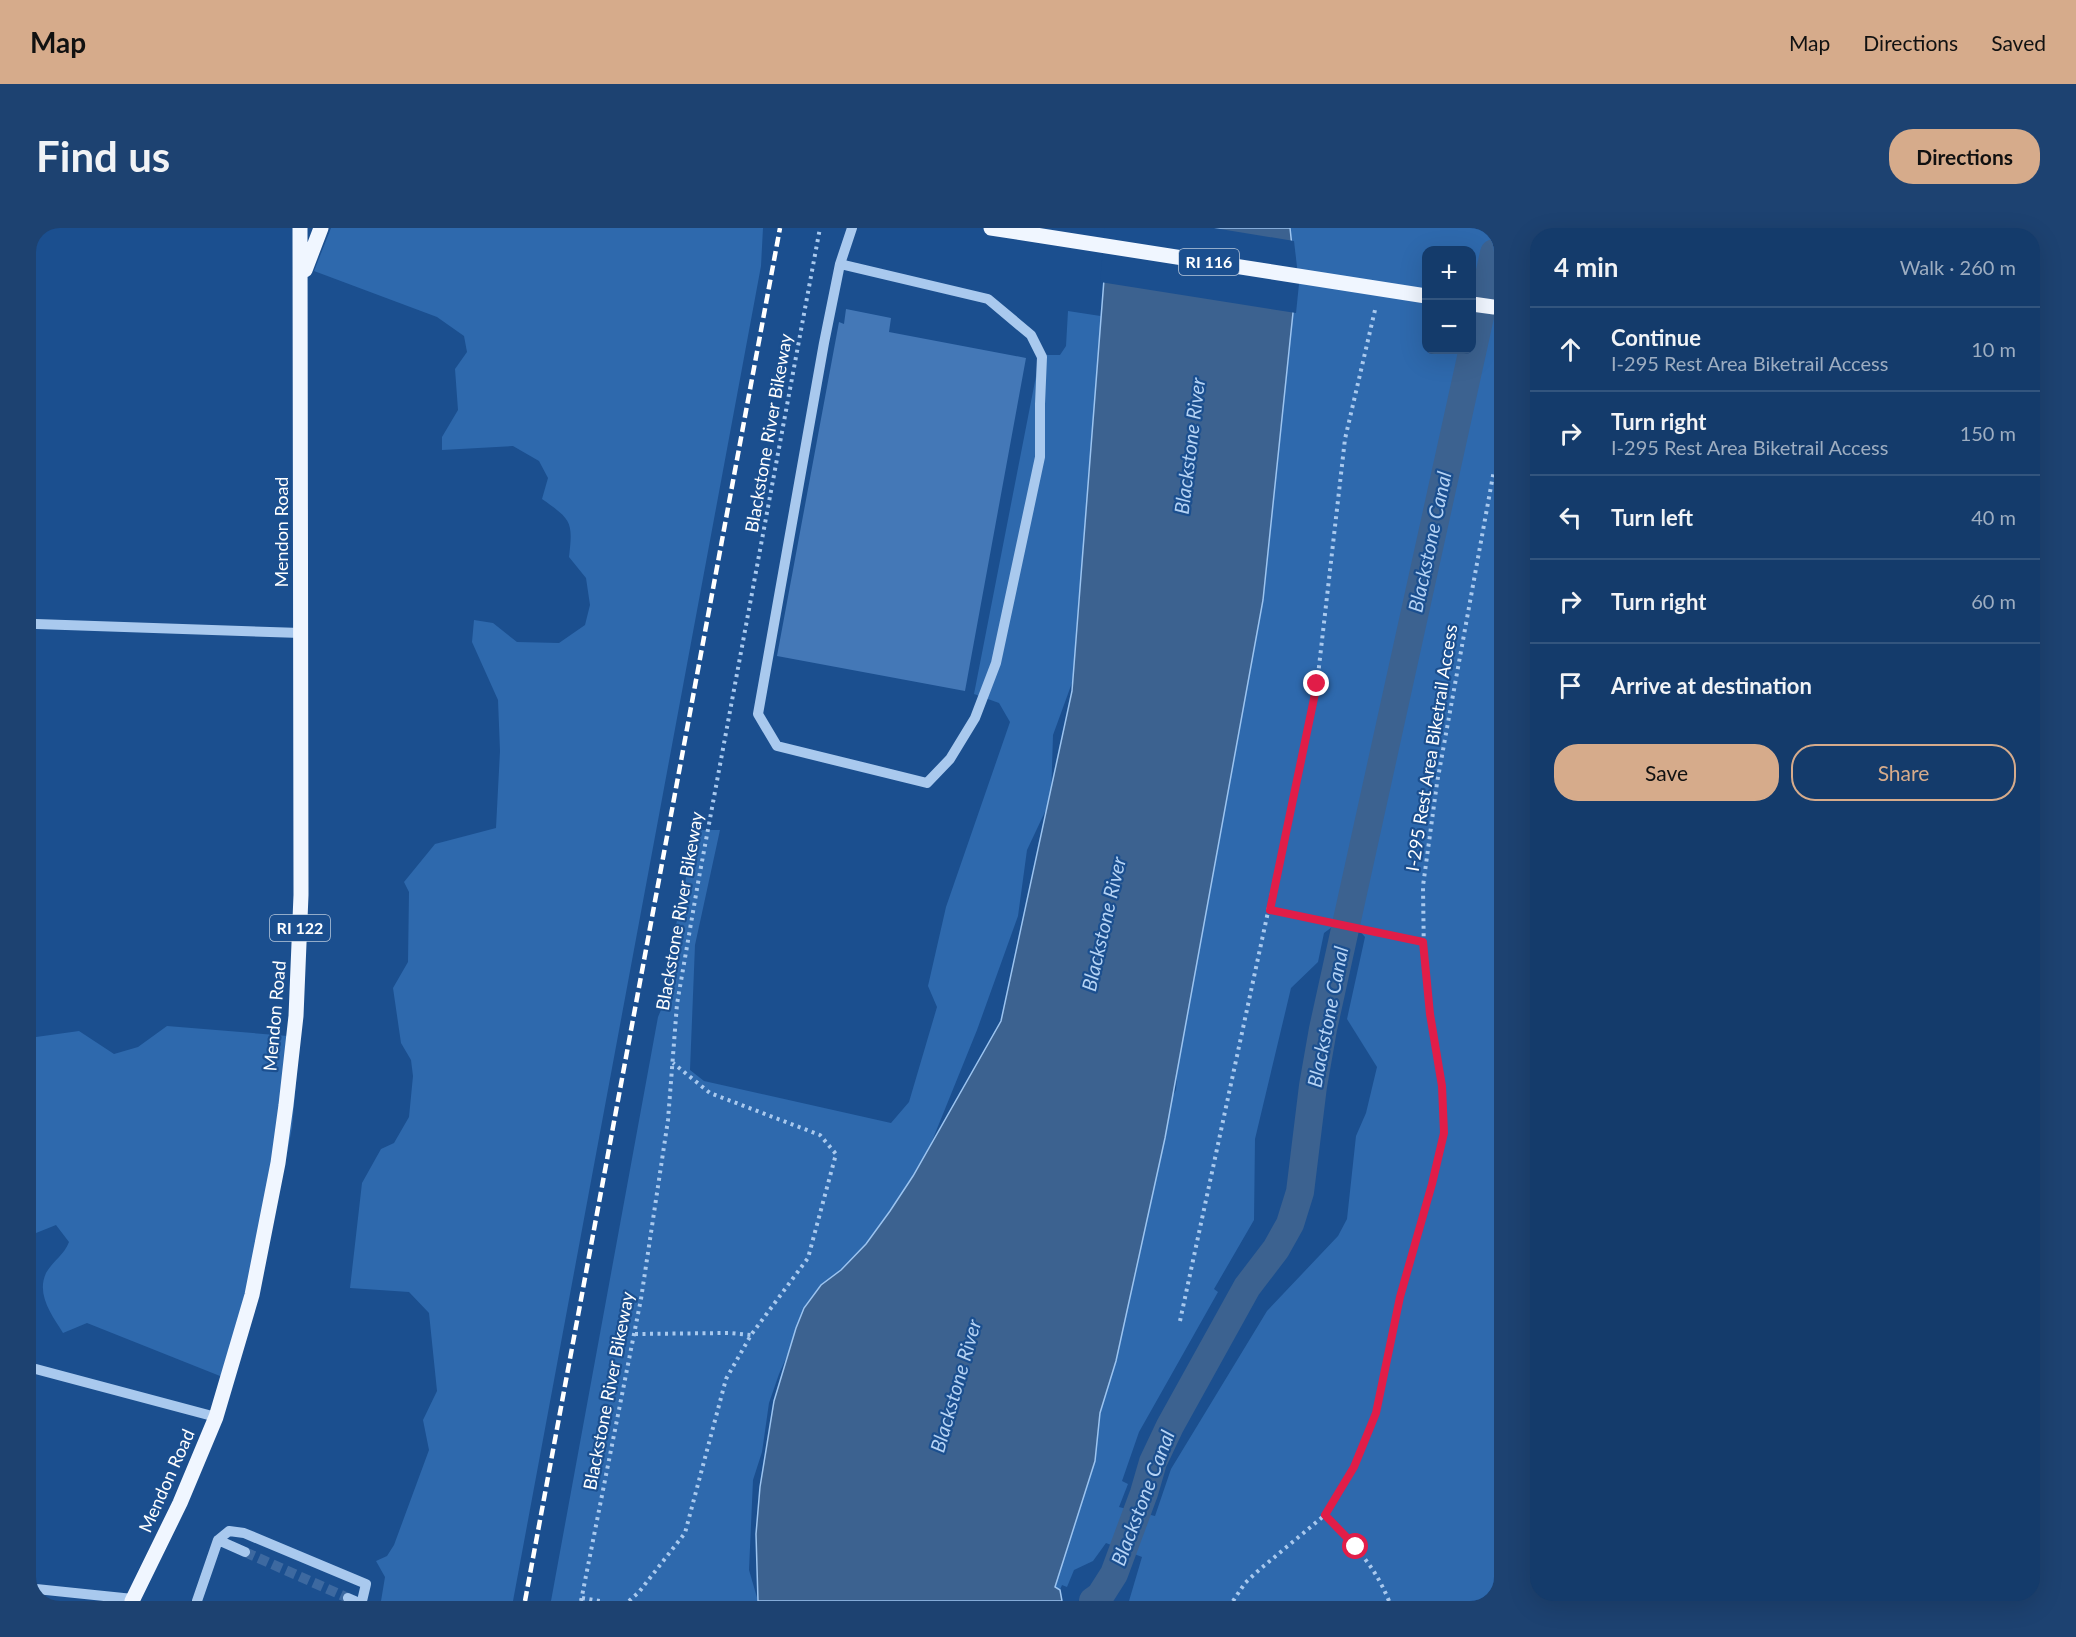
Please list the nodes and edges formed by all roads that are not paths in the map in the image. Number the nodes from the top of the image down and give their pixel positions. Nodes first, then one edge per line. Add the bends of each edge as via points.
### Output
1 (300, 228) edge
2 (321, 228) edge
3 (852, 228) edge
4 (991, 228) edge
5 (840, 264) junction
6 (300, 293) junction
7 (1422, 295) edge
8 (1476, 304) edge
9 (1494, 307) edge
10 (36, 624) edge
11 (301, 633) junction
12 (36, 1369) edge
13 (216, 1417) junction
14 (218, 1540) junction
15 (245, 1552) tunnel mouth
16 (36, 1589) edge
17 (132, 1600) edge
18 (197, 1601) edge
19 (362, 1601) edge

1 - 6 main road, Mendon Road / RI 122
2 - 6 main road
3 - 5 street
4 - 7 main road, RI 116, bridge
5 - 5 street via 758,714 777,746 927,783 950,759 975,718 996,663 1040,457 1042,357 1031,335 988,298
6 - 11 main road, Mendon Road / RI 122
8 - 9 main road
10 - 11 street
11 - 13 main road, Mendon Road / RI 122 via 301,895 292,1059 263,1244
12 - 13 street
13 - 17 main road, Mendon Road / RI 122 via 180,1503
14 - 15 street
14 - 18 street
14 - 19 street via 229,1531 244,1533 366,1584
16 - 17 street

